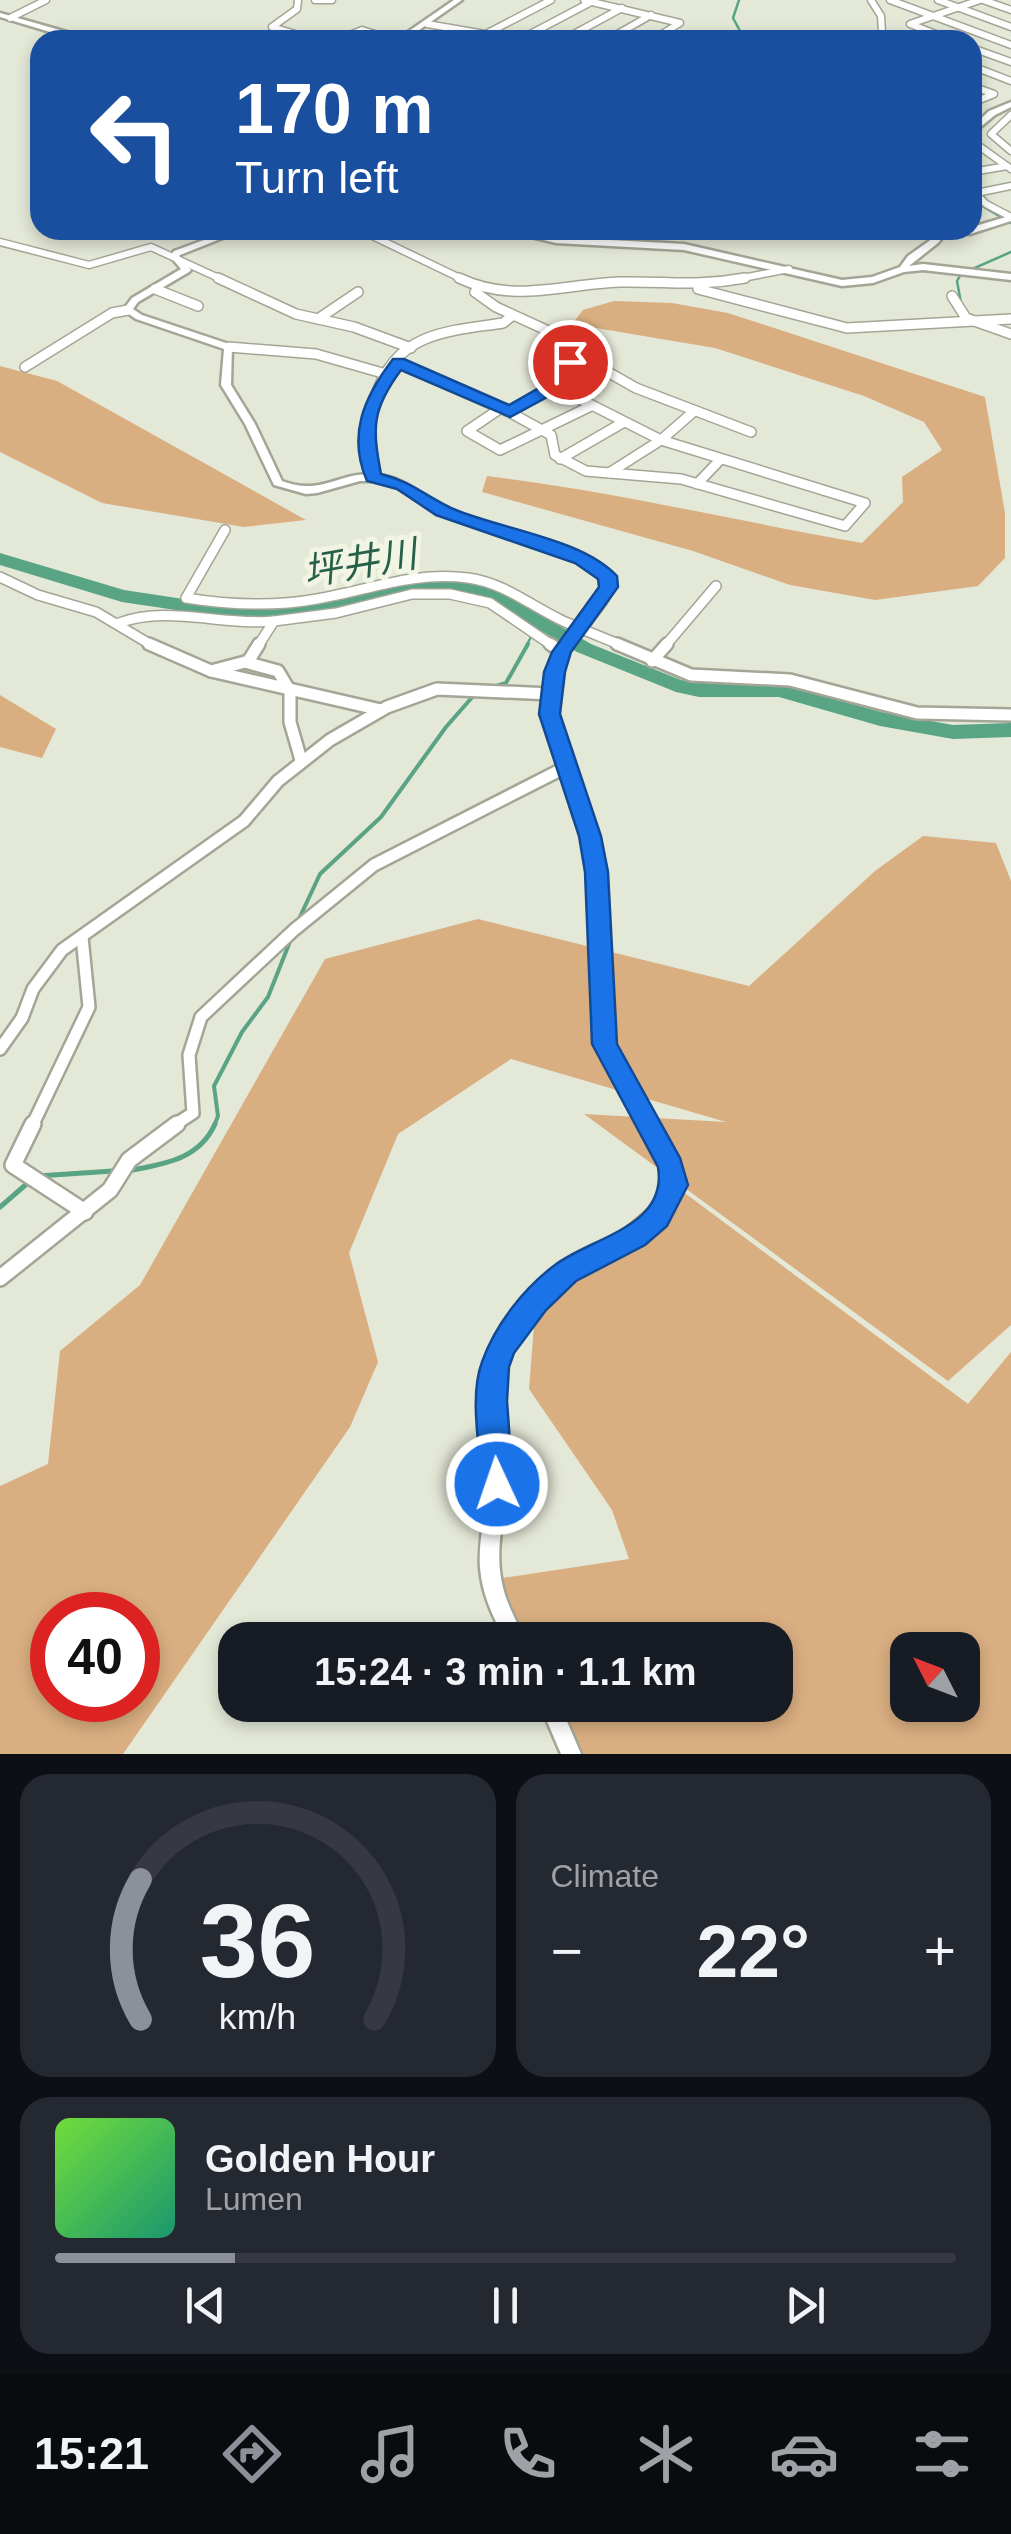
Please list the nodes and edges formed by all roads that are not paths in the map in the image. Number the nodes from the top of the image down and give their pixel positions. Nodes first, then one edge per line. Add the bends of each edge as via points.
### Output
1 (46, 0) edge
2 (298, 0) edge
3 (316, 0) edge
4 (332, 0) edge
5 (460, 0) edge
6 (550, 0) edge
7 (584, 0) edge
8 (870, 0) edge
9 (890, 0) edge
10 (938, 0) edge
11 (981, 0) edge
12 (592, 1) edge
13 (957, 7) junction
14 (622, 8) junction
15 (1011, 10) edge
16 (0, 15) edge
17 (651, 15) junction
18 (932, 16) junction
19 (10, 18) junction
20 (428, 24) junction
21 (1010, 26) edge
22 (51, 30) edge
23 (281, 30) edge
24 (416, 30) edge
25 (464, 30) edge
26 (488, 30) edge
27 (538, 30) edge
28 (581, 30) edge
29 (625, 30) edge
30 (670, 30) edge
31 (882, 30) edge
32 (925, 30) edge
33 (972, 30) edge
34 (982, 34) edge
35 (986, 35) junction
36 (982, 38) edge
37 (1011, 45) edge
38 (982, 49) edge
39 (1011, 62) edge
40 (982, 71) edge
41 (1011, 84) edge
42 (982, 90) edge
43 (994, 94) junction
44 (982, 99) edge
45 (1011, 104) edge
46 (1011, 115) edge
47 (982, 119) edge
48 (985, 121) junction
49 (982, 124) edge
50 (982, 148) edge
51 (1011, 151) edge
52 (1009, 168) edge
53 (982, 171) edge
54 (1011, 186) edge
55 (982, 191) edge
56 (982, 198) edge
57 (1008, 219) edge
58 (982, 227) edge
59 (214, 240) edge
60 (381, 240) edge
61 (556, 240) edge
62 (939, 240) edge
63 (0, 242) edge
64 (174, 256) junction
65 (788, 269) junction
66 (903, 269) junction
67 (1011, 277) edge
68 (478, 287) junction
69 (689, 287) junction
70 (155, 289) junction
71 (358, 292) dead end
72 (952, 296) dead end
73 (198, 306) dead end
74 (128, 310) junction
75 (512, 316) junction
76 (318, 319) junction
77 (1011, 319) edge
78 (978, 322) junction
79 (1011, 334) edge
80 (229, 347) junction
81 (411, 348) junction
82 (578, 353) junction
83 (398, 362) junction
84 (25, 367) dead end
85 (386, 374) junction
86 (550, 384) junction
87 (591, 406) junction
88 (505, 410) junction
89 (692, 413) junction
90 (624, 422) junction
91 (545, 430) junction
92 (751, 432) dead end
93 (661, 440) junction
94 (560, 459) junction
95 (719, 460) junction
96 (609, 474) junction
97 (373, 477) junction
98 (697, 484) junction
99 (225, 530) dead end
100 (0, 577) edge
101 (716, 586) dead end
102 (274, 621) junction
103 (119, 624) junction
104 (576, 630) junction
105 (563, 650) junction
106 (249, 660) junction
107 (652, 661) junction
108 (211, 671) junction
109 (290, 688) junction
110 (552, 694) junction
111 (381, 710) junction
112 (1011, 714) edge
113 (301, 760) junction
114 (566, 766) junction
115 (82, 937) junction
116 (0, 1049) edge
117 (84, 1212) junction
118 (0, 1278) edge
119 (507, 1622) edge
120 (558, 1722) edge
121 (572, 1754) edge

1 - 19 street
2 - 23 street via 295,11 272,27
3 - 4 street
5 - 20 street
6 - 26 street
7 - 12 street
8 - 31 street
9 - 18 street
10 - 13 street
11 - 13 street
11 - 15 street
12 - 14 street
12 - 27 street
13 - 18 street
13 - 21 street
14 - 17 street
14 - 28 street
16 - 19 street
17 - 29 street
17 - 30 street via 680,24
18 - 32 street via 910,24
18 - 33 street
19 - 22 street
20 - 24 street
20 - 25 street
21 - 35 street
34 - 35 street
35 - 36 street
35 - 37 street
38 - 39 street
40 - 41 street
41 - 43 street
42 - 43 street
43 - 44 street
45 - 48 street
46 - 51 street via 991,134
47 - 48 street
48 - 49 street
50 - 52 street
52 - 53 street
54 - 55 street
56 - 57 street
57 - 58 street
59 - 64 street
60 - 68 street
61 - 65 street via 684,247
62 - 66 street
63 - 64 street via 89,264 145,247
64 - 70 street via 186,270
64 - 76 street
65 - 66 street via 859,283
65 - 69 street
66 - 67 street
68 - 69 street via 534,294 619,282
68 - 75 street via 476,294
69 - 78 street via 847,328
70 - 73 street
70 - 74 street
71 - 76 street
72 - 78 street via 958,313
74 - 80 street
74 - 84 street via 112,313
75 - 81 street
75 - 82 street
76 - 81 street
77 - 78 street
78 - 79 street
80 - 85 street via 316,354
80 - 97 street via 226,384 278,484 310,494
81 - 83 street
82 - 86 street
82 - 89 street
83 - 85 street
83 - 88 street
85 - 97 street via 364,430
86 - 87 street
86 - 88 street
87 - 90 street
87 - 91 street
88 - 91 street
88 - 91 street via 466,431 503,450
89 - 92 street
89 - 93 street
90 - 93 street
90 - 94 street
91 - 94 street
93 - 95 street
93 - 96 street
94 - 96 street
95 - 98 street
95 - 98 street via 865,502 845,526
96 - 98 street
97 - 104 street via 403,485 443,511 600,569 609,587
99 - 104 street via 186,598 283,604 390,580 446,576 510,590
100 - 103 street
101 - 107 street
102 - 103 street via 225,623 145,613
102 - 105 street via 412,594 450,594 490,603
102 - 106 street
103 - 108 street
104 - 105 street
104 - 107 street
105 - 110 street
106 - 108 street
106 - 109 street via 266,663
107 - 112 street via 690,675 790,680 917,713
108 - 109 street
109 - 111 street
109 - 113 street via 290,723
110 - 111 street via 436,689
110 - 114 street via 554,734
111 - 113 street
113 - 115 street via 257,798 244,821
114 - 117 street via 374,865 234,984 201,1018 186,1050 193,1113 129,1160 110,1190
114 - 119 street via 596,872 604,1044 671,1166 674,1185 658,1218 566,1272 536,1301 494,1367 497,1484 489,1580
115 - 116 street via 62,950 33,989
115 - 117 street via 89,1007 13,1164
117 - 118 street
120 - 121 street

